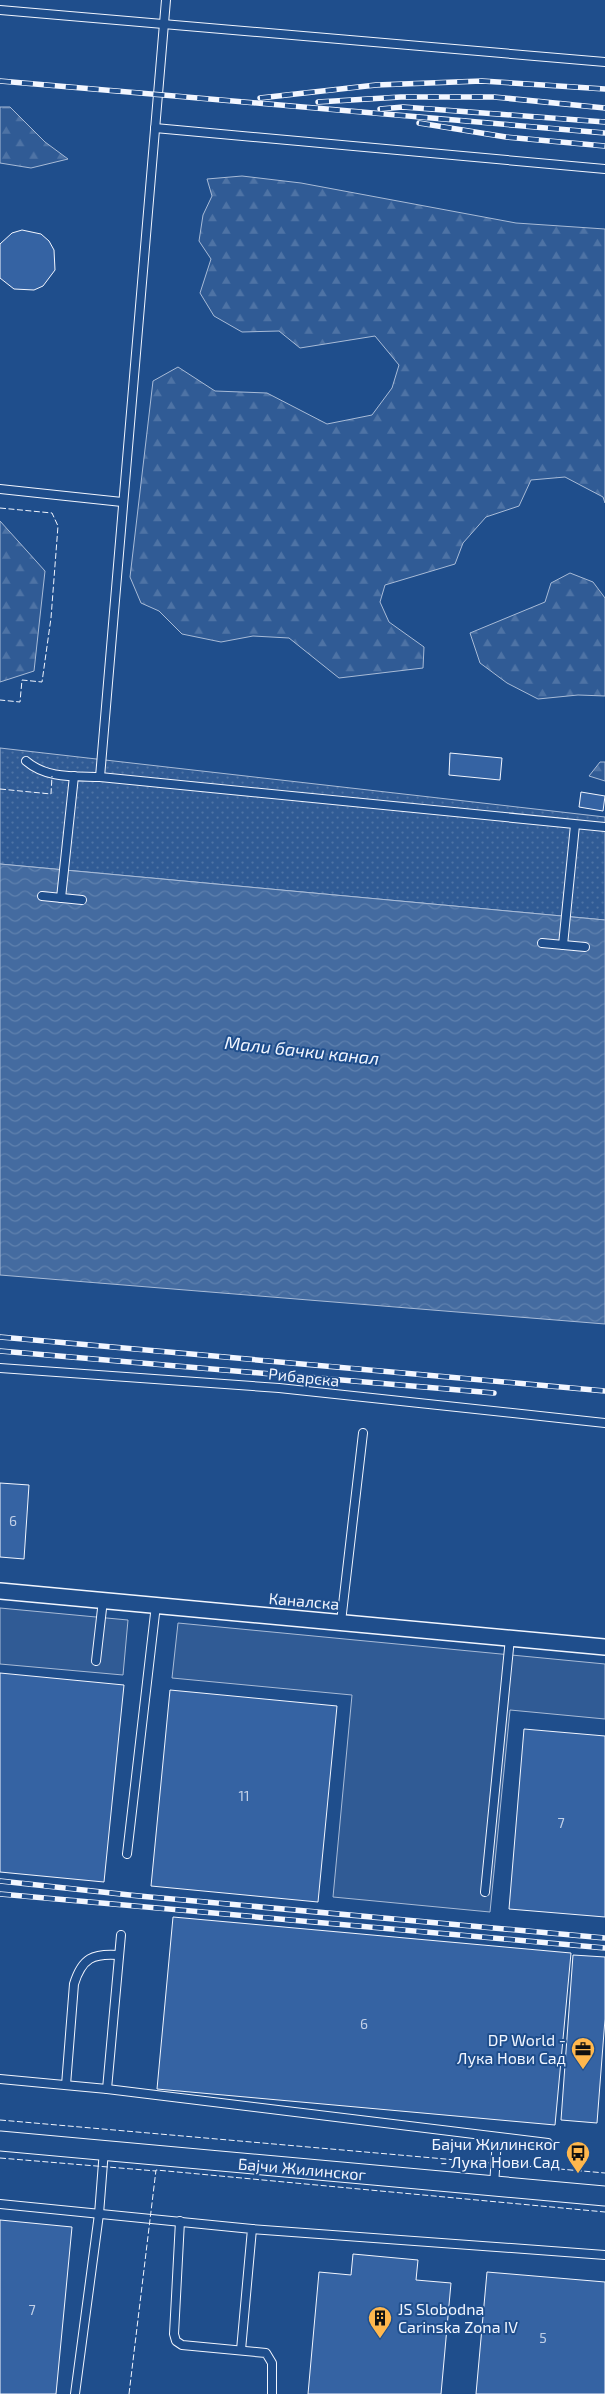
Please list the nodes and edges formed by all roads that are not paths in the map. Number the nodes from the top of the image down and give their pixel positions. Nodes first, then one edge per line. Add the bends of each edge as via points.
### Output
1 (166, 0) edge
2 (0, 10) edge
3 (164, 26) junction
4 (605, 62) edge
5 (155, 128) junction
6 (605, 169) edge
7 (0, 489) edge
8 (122, 502) junction
9 (26, 761) dead end
10 (74, 776) junction
11 (100, 777) junction
12 (575, 825) junction
13 (605, 827) edge
14 (42, 896) dead end
15 (61, 898) junction
16 (82, 900) dead end
17 (542, 943) dead end
18 (563, 945) junction
19 (585, 947) dead end
20 (0, 1368) edge
21 (605, 1423) edge
22 (364, 1433) dead end
23 (0, 1591) edge
24 (103, 1600) junction
25 (156, 1605) junction
26 (342, 1622) junction
27 (510, 1638) junction
28 (605, 1647) edge
29 (96, 1661) dead end
30 (126, 1854) dead end
31 (485, 1892) dead end
32 (121, 1935) dead end
33 (119, 1955) junction
34 (0, 2079) edge
35 (66, 2085) junction
36 (107, 2089) junction
37 (497, 2138) junction
38 (0, 2141) edge
39 (548, 2143) dead end
40 (104, 2150) junction
41 (494, 2186) junction
42 (605, 2196) edge
43 (0, 2204) edge
44 (99, 2214) junction
45 (180, 2221) junction
46 (252, 2229) junction
47 (605, 2255) edge
48 (242, 2350) junction
49 (75, 2394) edge
50 (272, 2394) edge

1 - 3 lane
2 - 3 lane
3 - 4 lane
3 - 5 lane
5 - 6 lane
5 - 8 lane
7 - 8 lane
8 - 11 lane
9 - 10 lane via 48,774
10 - 11 lane
10 - 15 lane
11 - 12 lane
12 - 13 lane
12 - 18 lane
14 - 15 lane
15 - 16 lane
17 - 18 lane
18 - 19 lane
20 - 21 lane, Рибарска via 279,1388
22 - 26 lane
23 - 24 street, Каналска
24 - 25 street, Каналска
24 - 29 lane
25 - 26 street, Каналска
25 - 30 lane
26 - 27 street, Каналска
27 - 28 street, Каналска
27 - 31 lane
32 - 33 lane
33 - 35 lane via 93,1956 78,1972 74,1984
33 - 36 lane
34 - 35 lane
35 - 36 lane
36 - 37 lane
37 - 39 lane
37 - 41 lane
38 - 40 street, Бајчи Жилинског
40 - 41 street, Бајчи Жилинског
40 - 44 lane
41 - 42 street, Бајчи Жилинског
43 - 44 lane
44 - 45 lane
44 - 49 lane
45 - 46 lane
45 - 48 lane via 176,2341 182,2345
46 - 47 lane
46 - 48 lane
48 - 50 lane via 259,2350 270,2358

